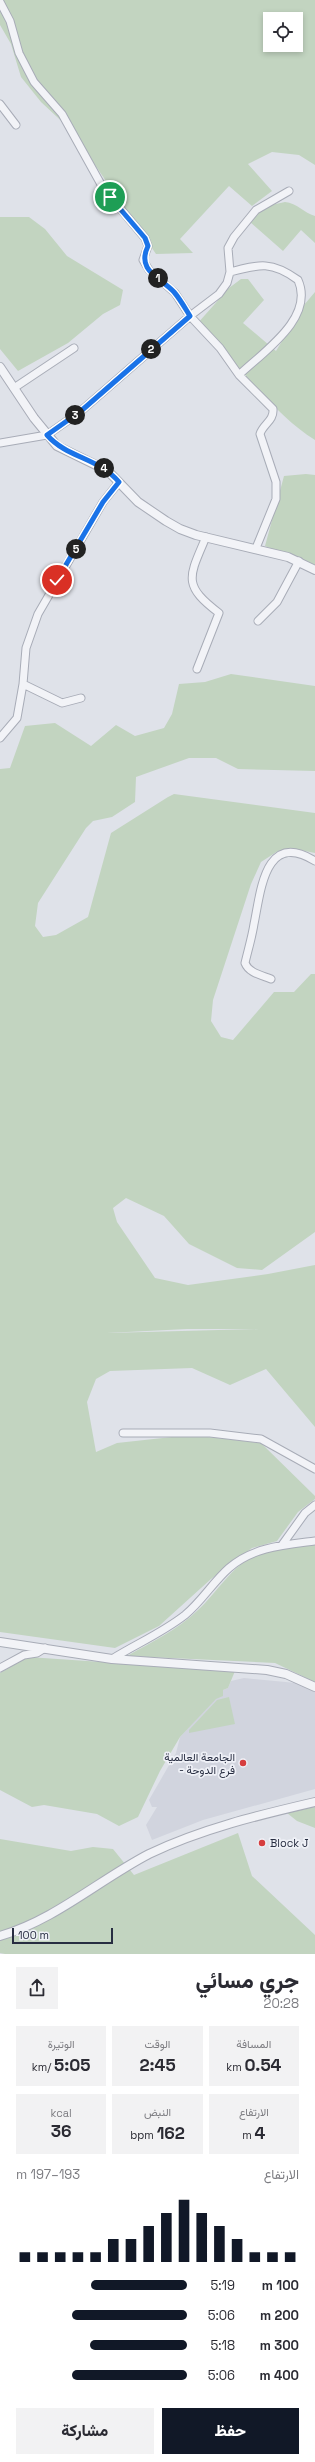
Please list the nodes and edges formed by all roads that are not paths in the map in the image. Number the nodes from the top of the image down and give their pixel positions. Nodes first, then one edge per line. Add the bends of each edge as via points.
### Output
1 (0, 2) edge
2 (0, 104) edge
3 (16, 125) dead end
4 (288, 191) dead end
5 (230, 272) junction
6 (190, 316) junction
7 (74, 348) dead end
8 (0, 367) edge
9 (239, 374) junction
10 (14, 388) junction
11 (47, 435) junction
12 (0, 443) edge
13 (119, 482) junction
14 (206, 537) junction
15 (256, 548) junction
16 (299, 562) junction
17 (315, 570) edge
18 (258, 621) dead end
19 (197, 669) dead end
20 (23, 684) junction
21 (81, 698) dead end
22 (0, 738) edge
23 (315, 861) edge
24 (271, 979) dead end
25 (123, 1433) dead end
26 (315, 1469) edge
27 (315, 1505) edge
28 (315, 1542) edge
29 (282, 1545) junction
30 (0, 1642) edge
31 (45, 1648) junction
32 (112, 1659) junction
33 (0, 1668) edge
34 (315, 1687) edge
35 (315, 1802) edge
36 (0, 1936) edge

1 - 6 street via 10,21 19,53 34,82 62,114 103,188 145,238 148,246 143,256 145,264 175,293
2 - 3 street
4 - 5 street via 268,201 247,219 228,248
5 - 6 street via 227,283 219,294
5 - 9 street via 255,266 274,266 298,280 302,292 295,318 285,333
6 - 9 street via 220,348
6 - 11 street via 81,411
7 - 10 street
8 - 10 street
9 - 15 street via 271,406 274,413 260,434 276,482 276,499
10 - 11 street
11 - 12 street
11 - 13 street via 57,446 108,470
13 - 14 street via 138,502 166,521 180,529
13 - 20 street via 103,502 38,614 26,648
14 - 15 street
14 - 19 street via 194,568 192,585 195,592 219,613
15 - 16 street
16 - 17 street
16 - 18 street via 277,602
20 - 21 street via 62,703
20 - 22 street via 17,718
23 - 24 street via 304,854 288,852 272,861 267,869 246,963 247,968
25 - 26 street via 210,1433 261,1439
27 - 29 street via 305,1513
28 - 29 street
29 - 32 street via 240,1559 186,1614
30 - 31 street
31 - 32 street
31 - 33 street via 37,1653 24,1655
32 - 34 street via 267,1670 286,1674
35 - 36 street via 234,1823 171,1844 124,1869 41,1920

